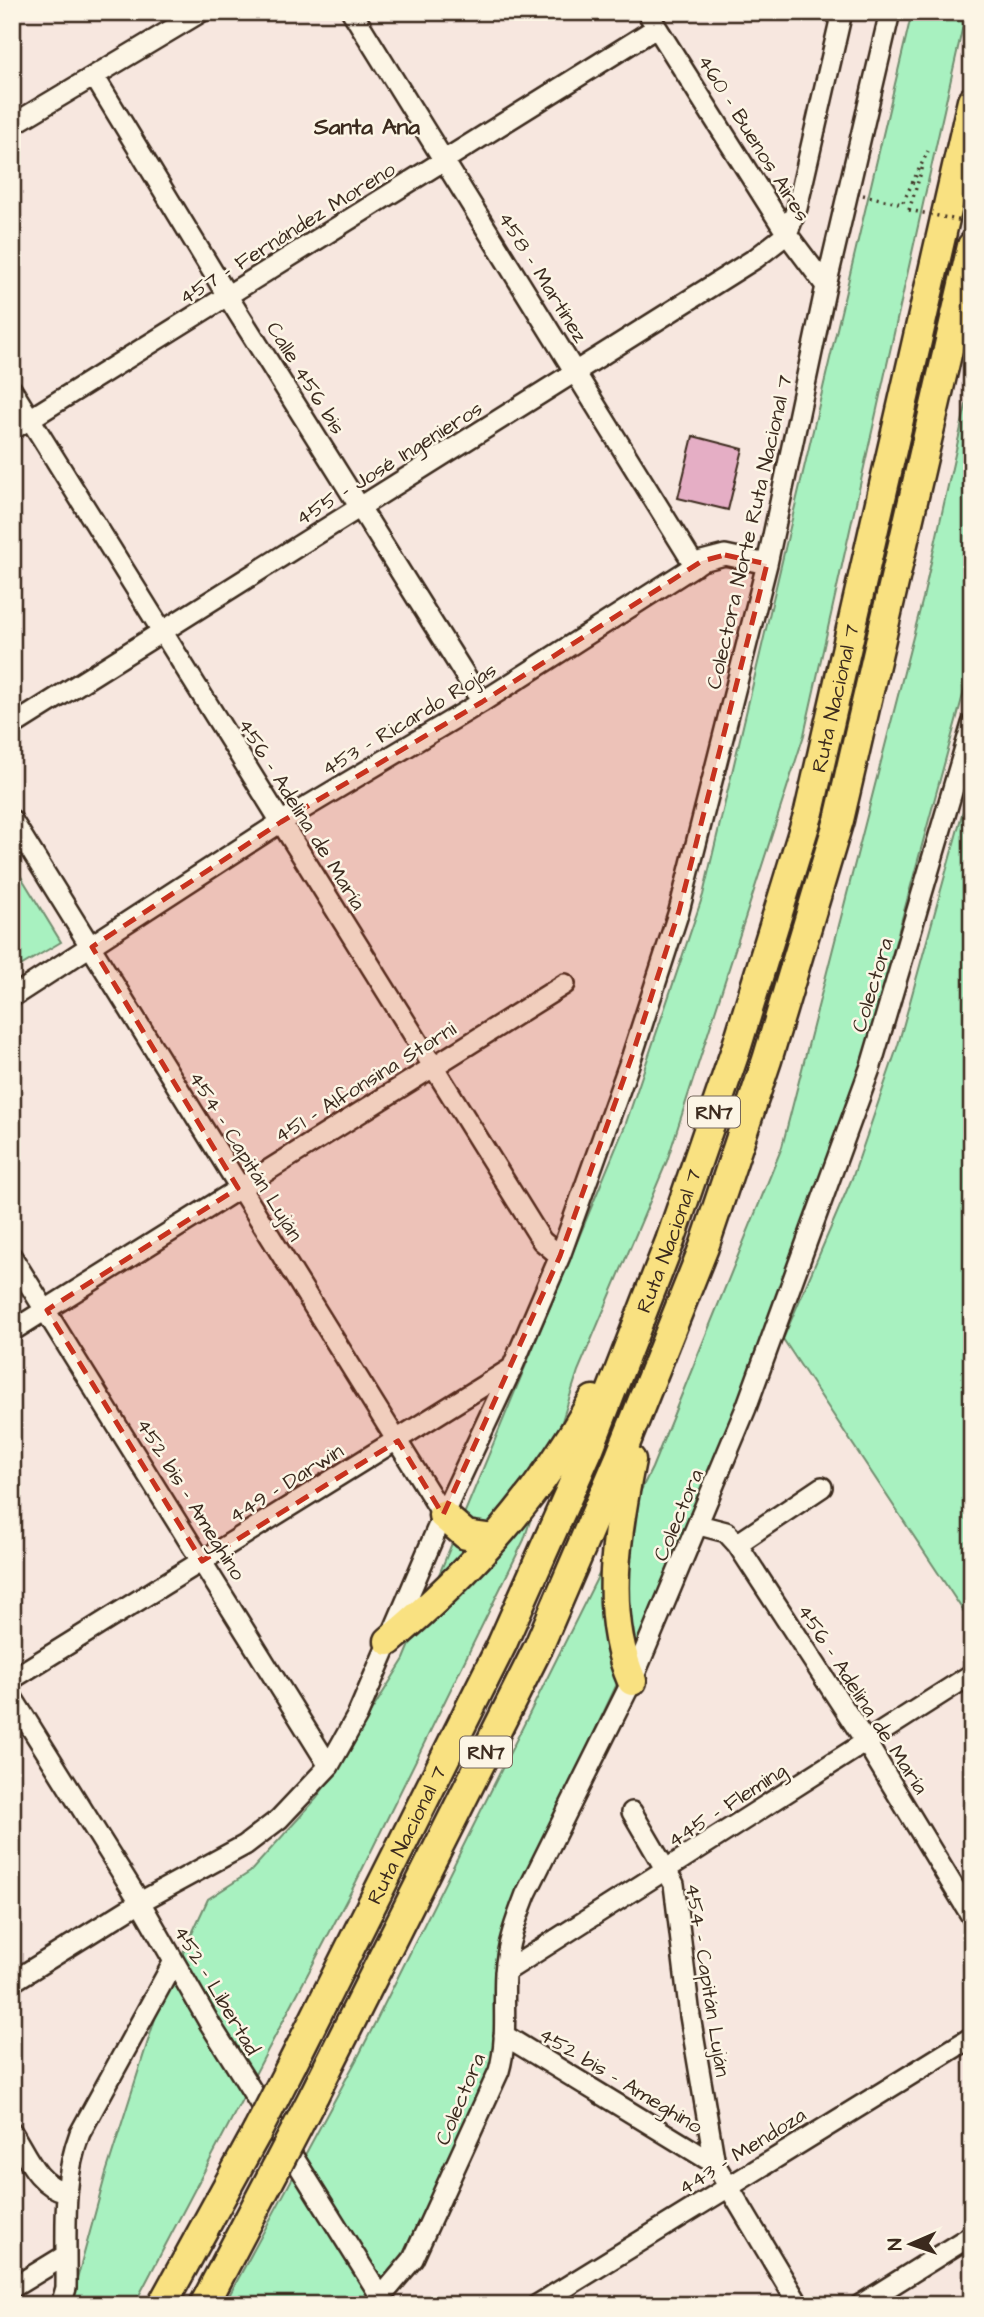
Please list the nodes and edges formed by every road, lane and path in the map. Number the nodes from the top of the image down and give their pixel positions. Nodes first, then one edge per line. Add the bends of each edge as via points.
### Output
1 (201, 12) edge
2 (352, 12) edge
3 (842, 12) edge
4 (890, 12) edge
5 (652, 20) edge
6 (94, 76) junction
7 (972, 102) edge
8 (12, 125) edge
9 (444, 161) junction
10 (848, 192) junction
11 (972, 223) edge
12 (787, 234) junction
13 (972, 246) edge
14 (827, 286) junction
15 (228, 297) junction
16 (575, 373) junction
17 (12, 390) edge
18 (31, 419) junction
19 (12, 430) edge
20 (361, 508) junction
21 (767, 564) junction
22 (695, 566) junction
23 (163, 631) junction
24 (482, 702) junction
25 (972, 724) edge
26 (12, 726) edge
27 (12, 820) edge
28 (281, 822) junction
29 (92, 947) junction
30 (565, 984) dead end
31 (12, 997) edge
32 (432, 1068) junction
33 (238, 1188) junction
34 (560, 1256) junction
35 (12, 1257) edge
36 (47, 1310) junction
37 (642, 1312) junction
38 (12, 1331) edge
39 (512, 1368) junction
40 (642, 1402) junction
41 (398, 1441) junction
42 (822, 1487) dead end
43 (443, 1515) junction
44 (699, 1525) junction
45 (494, 1539) junction
46 (737, 1544) junction
47 (202, 1561) junction
48 (389, 1641) junction
49 (972, 1674) edge
50 (12, 1679) edge
51 (632, 1681) junction
52 (12, 1697) edge
53 (866, 1742) junction
54 (329, 1766) junction
55 (632, 1812) dead end
56 (666, 1872) junction
57 (140, 1902) junction
58 (972, 1917) edge
59 (173, 1963) junction
60 (505, 1972) junction
61 (12, 1982) edge
62 (504, 2035) junction
63 (972, 2037) edge
64 (12, 2132) edge
65 (715, 2164) junction
66 (729, 2185) junction
67 (66, 2192) junction
68 (972, 2235) edge
69 (66, 2255) junction
70 (12, 2288) edge
71 (384, 2301) edge
72 (61, 2305) edge
73 (162, 2305) edge
74 (204, 2305) edge
75 (537, 2305) edge
76 (799, 2305) edge
77 (860, 2305) edge

1 - 6 street
2 - 9 street, 458 - Martínez
3 - 12 street
4 - 10 street, Colectora Norte Ruta Nacional 7
5 - 9 street, 457 - Fernández Moreno
5 - 12 street, 460 - Buenos Aires
6 - 8 street
6 - 15 street, Calle 456 bis
7 - 37 highway, Ruta Nacional 7 / RN7 via 808,812 730,1065
9 - 15 street, 457 - Fernández Moreno
9 - 16 street, 458 - Martínez
10 - 11 path, bridge via 902,204 928,151 909,210
10 - 14 street, Colectora Norte Ruta Nacional 7
12 - 14 street, 460 - Buenos Aires
12 - 16 street, 455 - José Ingenieros
13 - 40 highway, Ruta Nacional 7 / RN7 via 839,820 767,1060 704,1247
14 - 21 street, Colectora Norte Ruta Nacional 7
15 - 18 street, 457 - Fernández Moreno
15 - 20 street, Calle 456 bis
16 - 20 street, 455 - José Ingenieros
16 - 22 street, 458 - Martínez
17 - 18 street, 456 - Adelina de María
18 - 19 street, 457 - Fernández Moreno
18 - 23 street, 456 - Adelina de María
20 - 23 street, 455 - José Ingenieros
20 - 24 street, Calle 456 bis
21 - 22 street, 453 - Ricardo Rojas via 725,555
21 - 34 street, Colectora Norte Ruta Nacional 7 via 678,911
22 - 24 street, 453 - Ricardo Rojas
23 - 26 street, 455 - José Ingenieros
23 - 28 street, 456 - Adelina de María
24 - 28 street, 453 - Ricardo Rojas
25 - 44 street, Colectora via 871,1066
27 - 29 street, 454 - Capitán Luján
28 - 29 street, 453 - Ricardo Rojas
28 - 32 street, 456 - Adelina de María
29 - 31 street, 453 - Ricardo Rojas
29 - 33 street, 454 - Capitán Luján
30 - 32 street, 451 - Alfonsina Storni
32 - 33 street, 451 - Alfonsina Storni
32 - 34 street, 456 - Adelina de María via 542,1241
33 - 36 street, 451 - Alfonsina Storni
33 - 41 street, 454 - Capitán Luján
34 - 39 street
35 - 36 street, 452 bis - Ameghino
36 - 38 street, 451 - Alfonsina Storni
36 - 47 street, 452 bis - Ameghino
37 - 45 highway via 557,1459
37 - 73 highway, Ruta Nacional 7 / RN7, bridge via 590,1446 502,1644 292,2064
39 - 41 street, 449 - Darwin
39 - 43 street
40 - 51 highway via 624,1491 615,1592 620,1646
40 - 74 highway, Ruta Nacional 7 / RN7, bridge via 538,1648
41 - 43 street, 454 - Capitán Luján
41 - 47 street, 449 - Darwin
42 - 46 street
43 - 45 highway via 466,1535
43 - 48 street
44 - 46 street, 456 - Adelina de María via 726,1532
44 - 51 street, Colectora
45 - 48 highway via 447,1592
46 - 53 street, 456 - Adelina de María
47 - 50 street, 449 - Darwin
47 - 54 street, 452 bis - Ameghino
48 - 54 street via 357,1716
49 - 53 street, 445 - Fleming
51 - 60 street, Colectora via 526,1894 512,1929
52 - 57 street, 452 - Libertad
53 - 56 street, 445 - Fleming
53 - 58 street, 456 - Adelina de María
54 - 57 street via 279,1819 245,1845
55 - 56 street, 454 - Capitán Luján
56 - 60 street, 445 - Fleming
56 - 65 street, 454 - Capitán Luján via 674,1884
57 - 59 street, 452 - Libertad
57 - 61 street
59 - 67 street via 80,2133
59 - 71 street, 452 - Libertad
60 - 62 street, Colectora
62 - 65 street, 452 bis - Ameghino
62 - 71 street, Colectora via 503,2057 487,2100 413,2259
63 - 66 street, 443 - Mendoza
64 - 67 street via 42,2181
65 - 66 street
66 - 75 street, 443 - Mendoza
66 - 76 street
67 - 69 street
68 - 77 street
69 - 70 street
69 - 72 street

